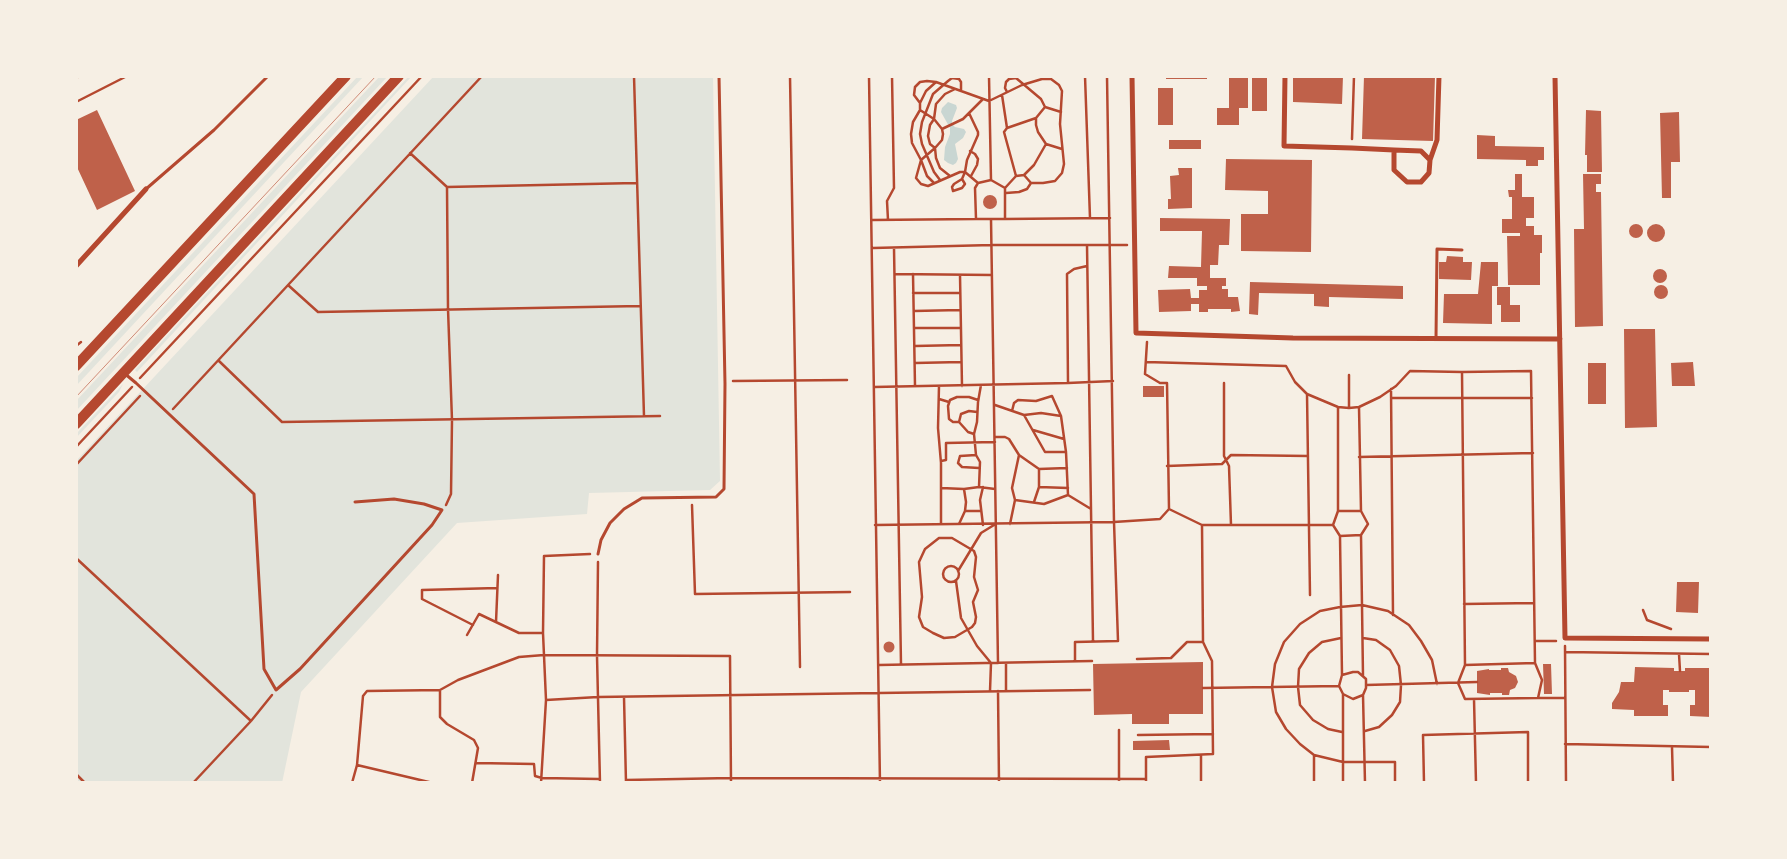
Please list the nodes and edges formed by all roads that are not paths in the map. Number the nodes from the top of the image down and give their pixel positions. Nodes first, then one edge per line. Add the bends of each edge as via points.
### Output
1 (268, 76) edge
2 (346, 76) edge
3 (399, 76) edge
4 (719, 76) edge
5 (1132, 76) edge
6 (1285, 76) edge
7 (1440, 76) edge
8 (1555, 76) edge
9 (1394, 150) junction
10 (1430, 160) junction
11 (146, 189) joint
12 (1462, 250) dead end
13 (76, 266) edge
14 (1436, 339) junction
15 (1560, 339) junction
16 (76, 366) edge
17 (124, 373) junction
18 (76, 424) edge
19 (355, 502) dead end
20 (598, 554) road end
21 (1711, 639) edge

1 - 11 lane via 214,130
2 - 16 main road
3 - 17 main road
4 - 20 lane via 724,489 716,497 642,498 610,523
5 - 14 street via 1136,333
6 - 9 street via 1284,146
7 - 10 street via 1437,140
8 - 15 street
9 - 10 street via 1421,151
9 - 10 street via 1394,170 1407,182 1421,182 1429,173
11 - 13 street
12 - 14 lane via 1437,249
14 - 15 street
15 - 21 street via 1565,638
17 - 18 main road
17 - 19 lane via 254,494 264,669 276,690 300,669 432,525 442,510 394,499

